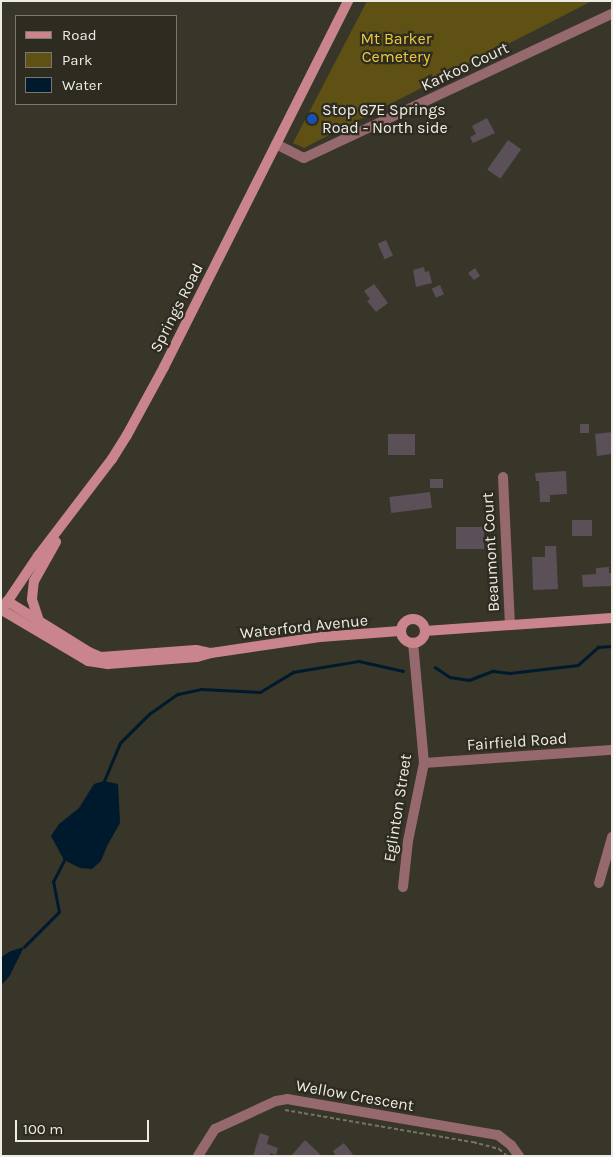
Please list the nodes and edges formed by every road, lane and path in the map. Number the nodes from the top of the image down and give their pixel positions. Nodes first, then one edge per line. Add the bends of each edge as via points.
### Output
1 (348, 1) edge
2 (612, 14) edge
3 (276, 144) junction
4 (126, 437) junction
5 (503, 477) dead end
6 (3, 607) edge
7 (612, 618) edge
8 (39, 621) junction
9 (510, 625) junction
10 (400, 631) junction
11 (426, 631) junction
12 (414, 644) junction
13 (210, 653) junction
14 (612, 750) edge
15 (424, 763) junction
16 (612, 837) edge
17 (599, 883) dead end
18 (403, 887) dead end
19 (282, 1109) dead end
20 (198, 1156) edge
21 (507, 1156) edge
22 (519, 1156) edge

1 - 3 street, Springs Road
2 - 3 street, Karkoo Court via 304,158
3 - 4 street, Springs Road
4 - 6 street, Springs Road
4 - 8 street via 121,454 57,541 34,581 32,599
5 - 9 street, Beaumont Court
6 - 8 street, Waterford Avenue
6 - 13 street, Waterford Avenue via 88,661 98,664 197,657
7 - 9 street
8 - 13 street, Waterford Avenue via 101,657 196,650
9 - 11 street
10 - 11 street via 404,622 413,618 422,622
10 - 12 street via 404,640
10 - 13 street, Waterford Avenue via 320,637
11 - 12 street via 422,640
12 - 15 street, Eglinton Street
14 - 15 street, Fairfield Road
15 - 18 street, Eglinton Street via 406,849
16 - 17 street
19 - 21 path via 480,1144 499,1149
20 - 22 street, Wellow Crescent via 215,1129 287,1099 498,1136 511,1144

